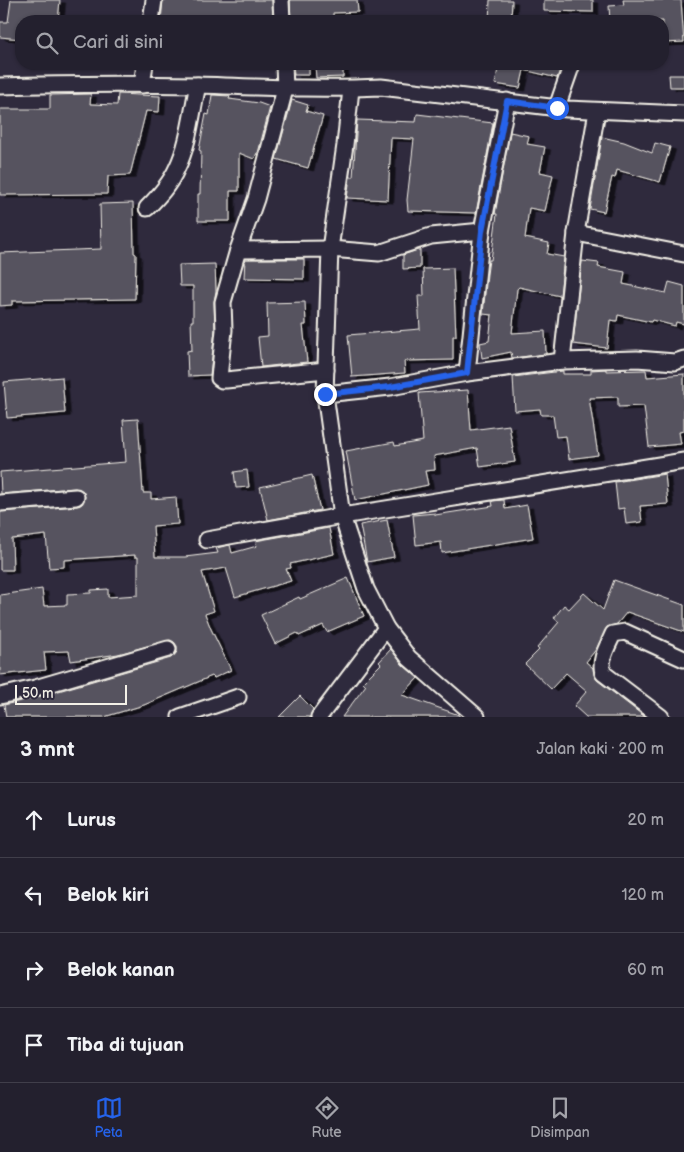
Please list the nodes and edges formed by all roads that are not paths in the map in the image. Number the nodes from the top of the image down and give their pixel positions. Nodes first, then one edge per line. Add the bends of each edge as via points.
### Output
1 (154, 0) edge
2 (281, 0) edge
3 (152, 15) edge
4 (282, 15) edge
5 (144, 70) edge
6 (284, 70) edge
7 (570, 70) edge
8 (142, 85) junction
9 (198, 85) junction
10 (0, 86) edge
11 (285, 88) junction
12 (350, 89) junction
13 (507, 101) junction
14 (557, 108) junction
15 (597, 111) junction
16 (684, 114) edge
17 (147, 208) dead end
18 (482, 231) junction
19 (576, 233) junction
20 (330, 249) junction
21 (238, 250) junction
22 (684, 254) edge
23 (684, 359) edge
24 (562, 361) junction
25 (326, 370) junction
26 (467, 373) junction
27 (325, 394) junction
28 (684, 461) edge
29 (76, 497) dead end
30 (0, 503) edge
31 (342, 516) junction
32 (207, 540) dead end
33 (386, 628) junction
34 (168, 649) dead end
35 (684, 659) edge
36 (0, 696) edge
37 (238, 697) dead end
38 (180, 717) edge
39 (319, 717) edge
40 (477, 717) edge
41 (661, 717) edge

1 - 3 street
2 - 4 street
5 - 8 street
6 - 11 street
7 - 14 street
8 - 9 street
8 - 10 street
9 - 11 street
9 - 17 street via 178,168
11 - 12 street
11 - 21 street via 256,199
12 - 13 street via 381,87
12 - 20 street
13 - 14 street
13 - 18 street
14 - 15 street
15 - 16 street
15 - 19 street
18 - 20 street via 431,236 379,253
18 - 26 street
19 - 22 street
19 - 24 street
20 - 21 street
20 - 25 street
21 - 25 street via 223,302 219,378 226,380
23 - 24 street via 676,362 637,359
24 - 26 street
25 - 27 street
26 - 27 street via 390,387
27 - 31 street
28 - 31 street
29 - 30 street
31 - 32 street
31 - 33 street via 366,589
33 - 39 street
33 - 40 street via 409,658
34 - 36 street
35 - 41 street via 626,632 613,634 602,660 603,672
37 - 38 street

